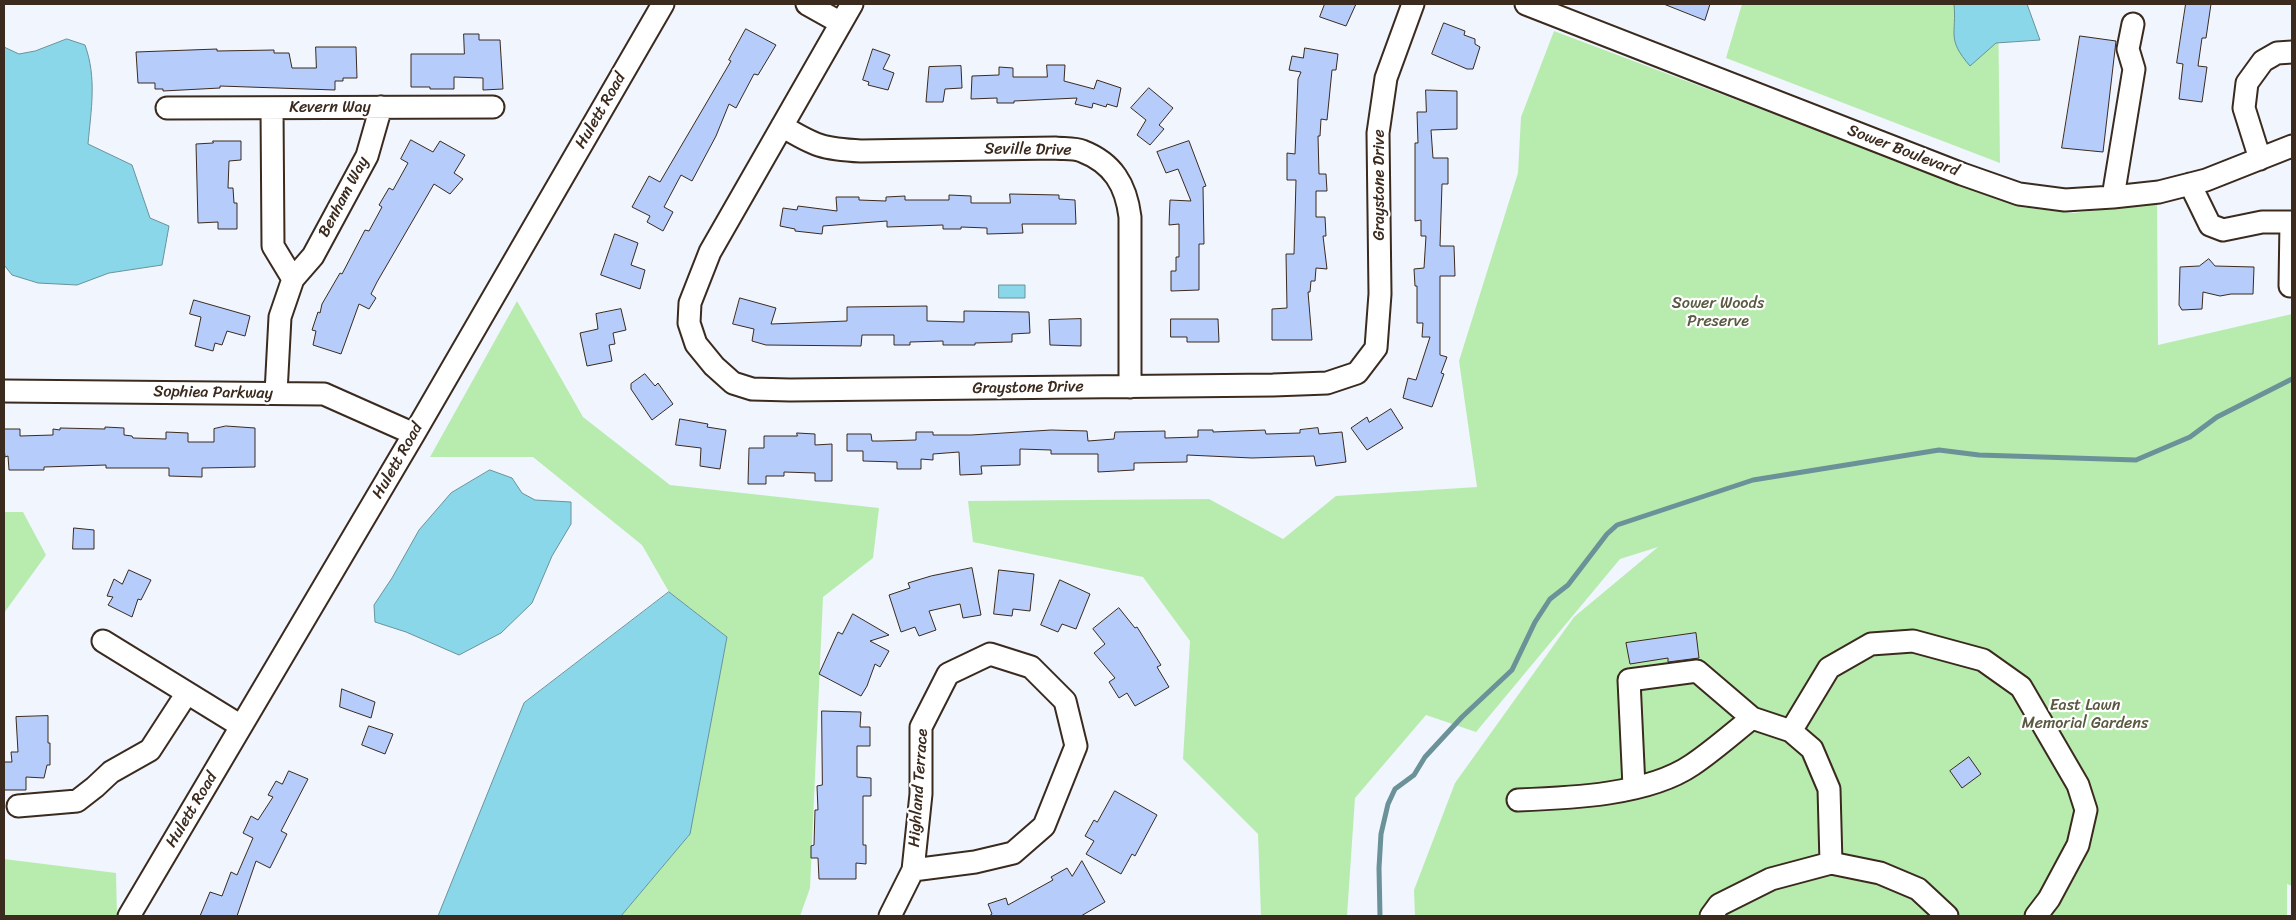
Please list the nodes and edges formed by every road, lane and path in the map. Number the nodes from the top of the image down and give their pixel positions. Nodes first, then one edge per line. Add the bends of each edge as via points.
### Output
1 (663, 4) edge
2 (807, 4) edge
3 (852, 4) edge
4 (1413, 4) edge
5 (1526, 4) edge
6 (841, 23) junction
7 (2133, 24) dead end
8 (2292, 52) edge
9 (381, 107) junction
10 (493, 107) dead end
11 (166, 108) dead end
12 (272, 108) junction
13 (782, 126) junction
14 (2292, 146) edge
15 (2260, 159) junction
16 (2190, 184) junction
17 (2113, 197) junction
18 (2292, 222) edge
19 (294, 279) junction
20 (2290, 286) dead end
21 (1130, 387) junction
22 (4, 391) edge
23 (276, 393) junction
24 (414, 434) junction
25 (104, 641) dead end
26 (188, 693) junction
27 (1752, 718) junction
28 (241, 726) junction
29 (1791, 731) junction
30 (1634, 787) junction
31 (1518, 800) dead end
32 (18, 806) dead end
33 (1831, 863) junction
34 (913, 870) junction
35 (129, 916) edge
36 (890, 916) edge
37 (1711, 916) edge
38 (1947, 916) edge
39 (2036, 916) edge

1 - 24 street, Hulett Road
2 - 6 street
3 - 6 street
4 - 21 street, Graystone Drive via 1386,78 1378,133 1380,294 1376,348 1357,373 1327,383
5 - 17 street, Sower Boulevard via 2019,194 2065,200
6 - 13 street, Graystone Drive
7 - 17 street via 2128,49 2134,69
8 - 15 street via 2277,53 2263,61 2247,83 2244,108
9 - 10 street, Kevern Way
9 - 12 street, Kevern Way
9 - 19 street, Benham Way via 367,156 313,256
11 - 12 street, Kevern Way
12 - 19 street via 273,246
13 - 21 street, Seville Drive via 813,144 832,149 1055,148 1081,150 1111,169 1127,197 1130,217
13 - 21 street, Graystone Drive via 710,252 690,303 689,322 696,344 733,383 752,389 790,390
14 - 15 street, Sower Boulevard
15 - 16 street, Sower Boulevard
16 - 17 street, Sower Boulevard via 2159,192
16 - 18 street via 2210,225 2216,228 2223,230 2262,222
18 - 20 street
19 - 23 street, Benham Way via 280,317
22 - 23 street, Sophiea Parkway
23 - 24 street, Sophiea Parkway via 324,394
24 - 28 street, Hulett Road
25 - 26 street
26 - 28 street
26 - 32 street via 150,750 111,772 77,801
27 - 29 street
27 - 30 street via 1691,766 1654,783
27 - 30 street via 1697,671 1629,680
28 - 35 street, Hulett Road
29 - 33 street via 1812,748 1829,788
29 - 39 street via 1829,668 1871,644 1913,641 1983,660 2021,687 2078,785 2086,810 2078,845 2049,899
30 - 31 street via 1580,797
33 - 37 street via 1771,879 1719,905
33 - 38 street via 1880,873 1918,889
34 - 34 street, Highland Terrace via 921,794 921,727 948,674 990,654 1030,667 1065,701 1076,746 1044,826 1012,853 975,862
34 - 36 street, Highland Terrace

